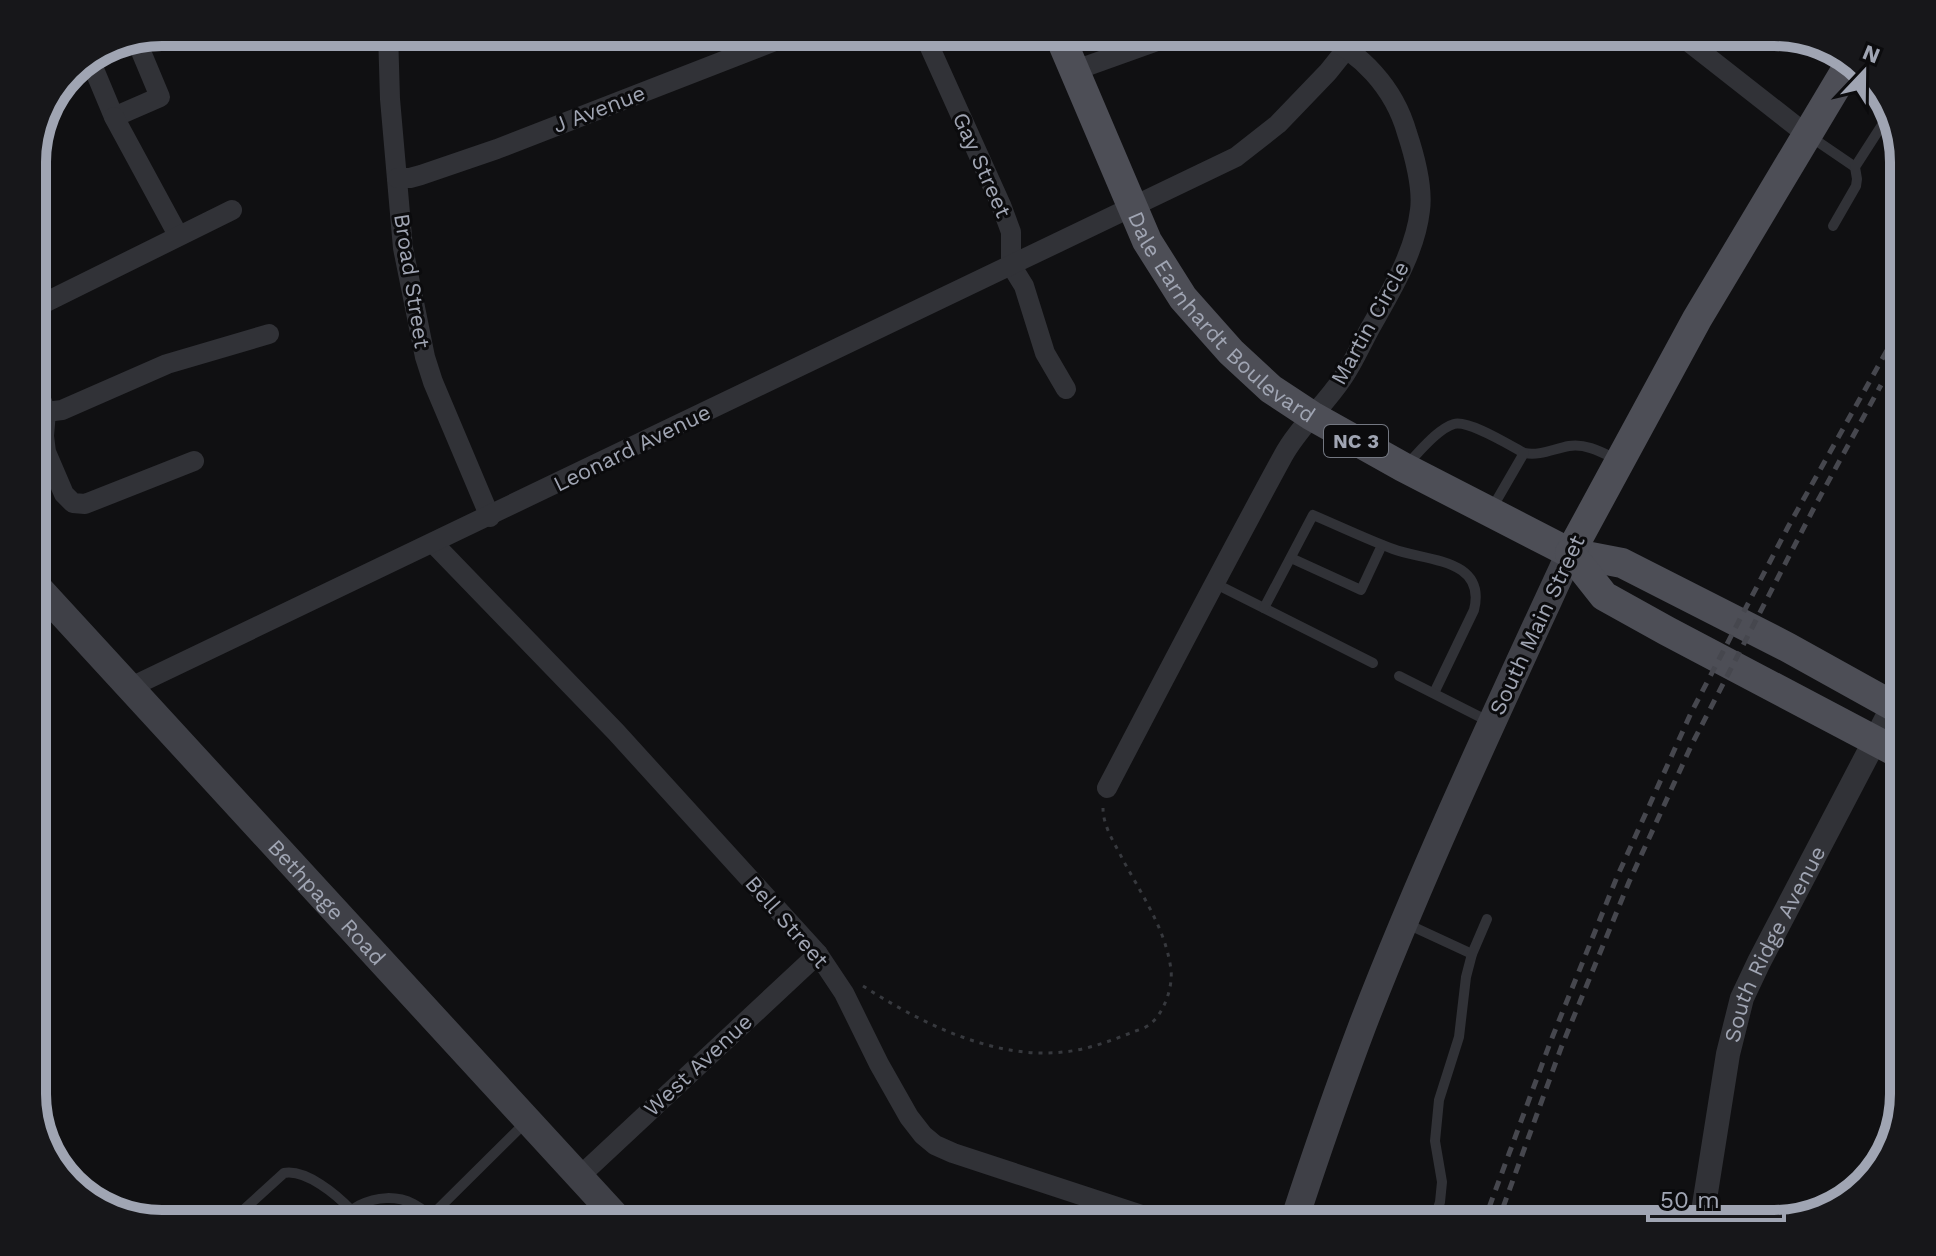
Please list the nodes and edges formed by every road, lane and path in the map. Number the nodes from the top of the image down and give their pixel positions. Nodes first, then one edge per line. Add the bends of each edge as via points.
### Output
1 (388, 46) edge
2 (762, 46) edge
3 (929, 46) edge
4 (1063, 46) edge
5 (1143, 46) edge
6 (1342, 46) edge
7 (1348, 46) edge
8 (1694, 46) edge
9 (140, 48) edge
10 (1346, 49) junction
11 (94, 69) edge
12 (1073, 71) junction
13 (1824, 105) edge
14 (114, 117) junction
15 (1883, 123) edge
16 (1806, 134) junction
17 (1855, 167) junction
18 (397, 178) junction
19 (1131, 207) junction
20 (232, 210) dead end
21 (1833, 226) dead end
22 (178, 235) junction
23 (1011, 265) junction
24 (46, 302) edge
25 (269, 334) dead end
26 (1066, 389) dead end
27 (46, 412) edge
28 (1312, 416) junction
29 (46, 452) edge
30 (1524, 453) junction
31 (1619, 460) junction
32 (194, 461) dead end
33 (1403, 467) junction
34 (1490, 512) junction
35 (490, 517) junction
36 (434, 544) junction
37 (1382, 545) junction
38 (1570, 553) junction
39 (1291, 558) junction
40 (1214, 583) junction
41 (46, 596) edge
42 (1264, 608) junction
43 (1373, 663) dead end
44 (1399, 676) dead end
45 (131, 687) junction
46 (1434, 693) junction
47 (1890, 695) edge
48 (1890, 715) edge
49 (1492, 723) junction
50 (1874, 739) junction
51 (1890, 748) edge
52 (1107, 788) joint
53 (1487, 919) dead end
54 (1405, 923) junction
55 (818, 954) junction
56 (1472, 954) junction
57 (859, 984) dead end
58 (527, 1120) junction
59 (579, 1177) junction
60 (243, 1210) edge
61 (351, 1210) joint
62 (421, 1210) edge
63 (442, 1210) edge
64 (610, 1210) edge
65 (1126, 1210) edge
66 (1298, 1210) edge
67 (1437, 1210) edge
68 (1703, 1210) edge

1 - 18 street, Broad Street
2 - 18 street, J Avenue via 497,149
3 - 23 street, Gay Street via 1001,205 1011,232
4 - 12 main road, Dale Earnhardt Boulevard / NC 3
5 - 12 street
6 - 10 street, Martin Circle
7 - 10 street
8 - 16 street
9 - 14 street via 160,97
10 - 19 street via 1278,124 1236,157
10 - 28 street, Martin Circle via 1376,74 1404,121 1416,161 1421,208 1399,275 1343,379
11 - 14 street
12 - 19 main road, Dale Earnhardt Boulevard / NC 3
13 - 16 main road, South Main Street
14 - 22 street
15 - 17 lane
16 - 17 lane
16 - 31 main road, South Main Street
17 - 21 lane via 1856,186
18 - 35 street, Broad Street via 403,248 425,357
19 - 23 street, Leonard Avenue
19 - 28 main road, Dale Earnhardt Boulevard / NC 3 via 1183,298 1271,389
20 - 22 street
22 - 24 street
23 - 26 street, Gay Street via 1024,286 1045,353
23 - 35 street, Leonard Avenue
25 - 27 street via 167,364 62,410
28 - 33 main road, Dale Earnhardt Boulevard / NC 3
28 - 40 street, Martin Circle via 1285,451
29 - 32 street via 64,494 73,503 85,504
30 - 31 lane via 1582,446
30 - 33 lane via 1456,423
30 - 34 lane
31 - 38 main road, South Main Street
33 - 34 main road, Dale Earnhardt Boulevard / NC 3
34 - 38 main road, Dale Earnhardt Boulevard / NC 3
35 - 36 street, Leonard Avenue
36 - 45 street, Leonard Avenue
36 - 55 street, Bell Street via 616,732
37 - 39 lane via 1313,515
37 - 39 lane via 1361,590
37 - 46 lane via 1462,570 1476,590 1474,610
38 - 47 main road, Dale Earnhardt Boulevard / NC 3 via 1622,563
38 - 49 main road, South Main Street
38 - 50 main road, Dale Earnhardt Boulevard / NC 3 via 1604,596
39 - 42 lane
40 - 42 lane
40 - 52 street, Martin Circle
41 - 45 main road, Bethpage Road
42 - 43 lane
44 - 46 lane
45 - 58 main road, Bethpage Road
46 - 49 lane
48 - 50 street, South Ridge Avenue
49 - 54 main road, South Main Street
50 - 51 main road, Dale Earnhardt Boulevard / NC 3
50 - 68 street, South Ridge Avenue via 1742,998
52 - 57 path via 1102,812 1106,829 1163,936 1172,973 1162,1010 1149,1025 1102,1045 1024,1053 932,1025
53 - 56 lane
54 - 56 lane
54 - 66 main road, South Main Street
55 - 59 street, West Avenue
55 - 65 street, Bell Street via 909,1117 935,1145
56 - 67 lane via 1459,1037 1439,1100 1435,1141 1442,1182
58 - 59 main road, Bethpage Road
58 - 63 lane
59 - 64 main road, Bethpage Road
60 - 61 lane via 291,1171 337,1195
61 - 62 lane via 388,1197

